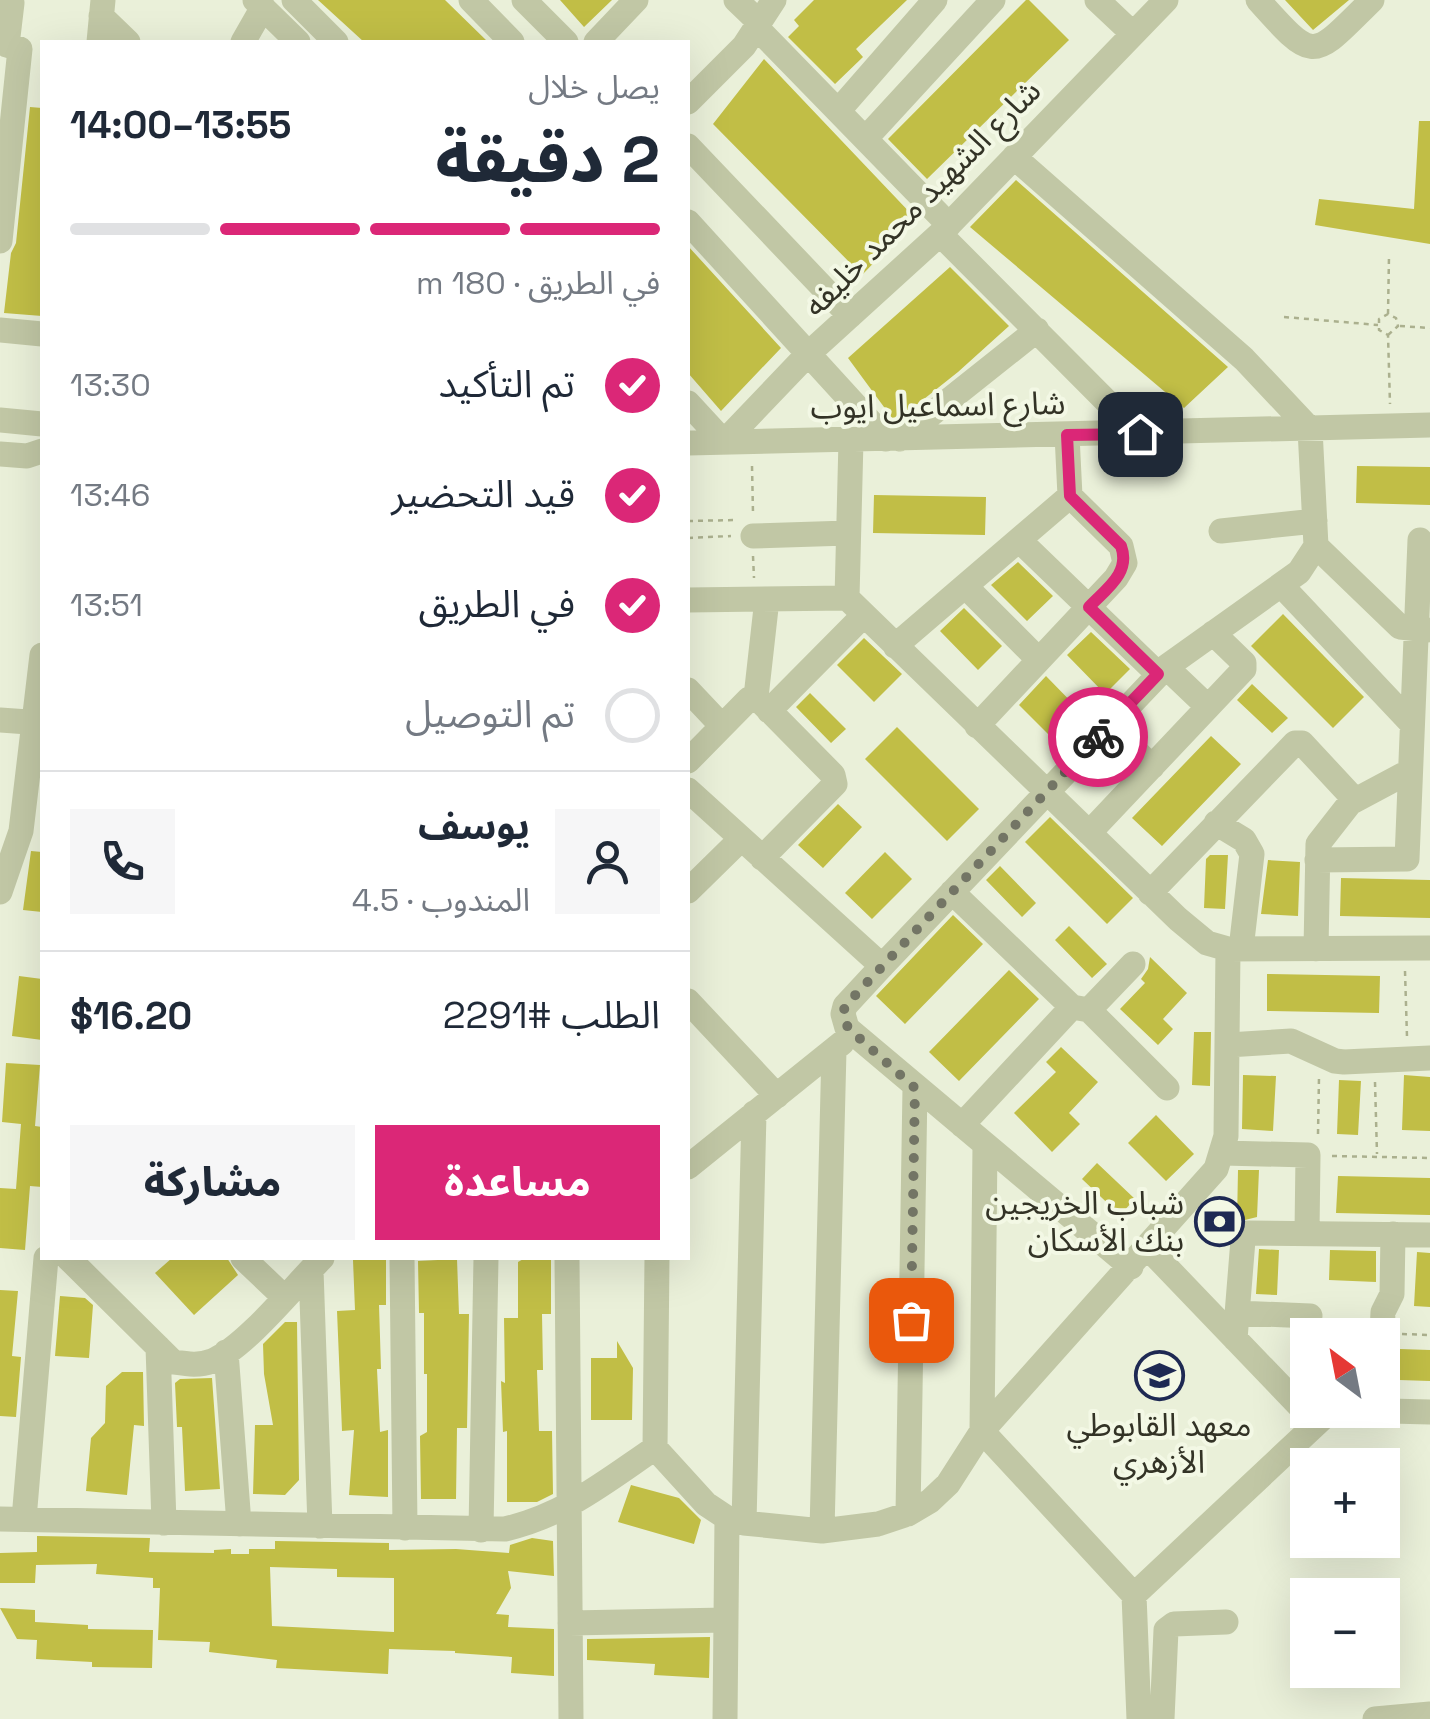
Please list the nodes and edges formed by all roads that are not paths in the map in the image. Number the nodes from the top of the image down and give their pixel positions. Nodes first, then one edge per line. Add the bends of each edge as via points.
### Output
1 (294, 0) edge
2 (470, 0) edge
3 (524, 0) edge
4 (636, 0) edge
5 (736, 0) edge
6 (774, 0) edge
7 (936, 0) edge
8 (992, 0) edge
9 (1098, 0) edge
10 (1166, 0) edge
11 (1258, 0) edge
12 (1372, 0) edge
13 (12, 2) dead end
14 (259, 4) edge
15 (102, 8) edge
16 (759, 25) junction
17 (1131, 32) junction
18 (99, 40) edge
19 (126, 40) edge
20 (244, 40) edge
21 (296, 40) edge
22 (334, 40) edge
23 (510, 40) edge
24 (564, 40) edge
25 (598, 40) edge
26 (8, 87) edge
27 (40, 90) edge
28 (690, 100) edge
29 (839, 110) junction
30 (866, 138) junction
31 (690, 148) edge
32 (1014, 157) junction
33 (690, 224) edge
34 (945, 229) junction
35 (0, 241) edge
36 (850, 316) junction
37 (0, 330) edge
38 (1036, 330) junction
39 (40, 334) edge
40 (808, 354) junction
41 (690, 405) edge
42 (0, 420) edge
43 (40, 424) edge
44 (1430, 425) edge
45 (1310, 429) junction
46 (1140, 434) junction
47 (1067, 435) junction
48 (893, 439) junction
49 (850, 440) junction
50 (724, 442) junction
51 (690, 444) edge
52 (40, 452) edge
53 (0, 454) edge
54 (1070, 496) junction
55 (1221, 530) dead end
56 (848, 532) junction
57 (1316, 534) junction
58 (753, 536) road end
59 (1018, 540) junction
60 (1420, 540) dead end
61 (1281, 585) junction
62 (964, 586) junction
63 (767, 599) junction
64 (690, 600) edge
65 (856, 607) junction
66 (1089, 607) junction
67 (1423, 630) edge
68 (1213, 633) junction
69 (895, 646) junction
70 (1039, 660) junction
71 (1162, 670) junction
72 (690, 692) edge
73 (762, 704) junction
74 (1208, 708) junction
75 (0, 720) edge
76 (40, 723) edge
77 (1110, 724) junction
78 (1412, 724) junction
79 (722, 726) junction
80 (976, 726) junction
81 (690, 759) edge
82 (1152, 766) junction
83 (1410, 770) junction
84 (690, 792) edge
85 (1046, 793) junction
86 (1355, 800) junction
87 (23, 812) junction
88 (1216, 823) junction
89 (40, 828) edge
90 (1088, 834) junction
91 (742, 839) junction
92 (762, 858) junction
93 (1318, 860) junction
94 (690, 888) edge
95 (0, 892) edge
96 (952, 892) junction
97 (1150, 893) junction
98 (1316, 948) junction
99 (1430, 948) edge
100 (1235, 949) junction
101 (1133, 964) dead end
102 (882, 966) junction
103 (690, 1002) edge
104 (1080, 1009) junction
105 (844, 1042) junction
106 (1228, 1045) junction
107 (1419, 1058) edge
108 (915, 1088) junction
109 (1167, 1088) dead end
110 (776, 1096) junction
111 (754, 1114) junction
112 (962, 1124) junction
113 (985, 1144) junction
114 (1223, 1153) junction
115 (690, 1165) edge
116 (1308, 1232) junction
117 (1393, 1234) junction
118 (1430, 1235) edge
119 (1140, 1258) junction
120 (46, 1260) edge
121 (70, 1260) edge
122 (245, 1260) edge
123 (402, 1260) edge
124 (486, 1260) edge
125 (567, 1260) edge
126 (657, 1260) edge
127 (316, 1264) edge
128 (284, 1297) junction
129 (1310, 1316) dead end
130 (1383, 1318) edge
131 (1236, 1326) junction
132 (158, 1347) junction
133 (226, 1352) junction
134 (1290, 1392) edge
135 (1400, 1411) edge
136 (1430, 1412) edge
137 (1309, 1428) edge
138 (982, 1432) junction
139 (654, 1448) junction
140 (570, 1507) junction
141 (908, 1514) junction
142 (12, 1519) edge
143 (735, 1520) junction
144 (164, 1522) junction
145 (239, 1524) junction
146 (320, 1526) junction
147 (405, 1528) junction
148 (481, 1530) junction
149 (822, 1530) junction
150 (1134, 1595) junction
151 (726, 1620) junction
152 (1226, 1622) dead end
153 (570, 1624) junction
154 (1430, 1714) edge
155 (571, 1719) edge
156 (725, 1719) edge
157 (1139, 1719) edge
158 (1162, 1719) edge
159 (1375, 1719) edge

1 - 22 street
2 - 23 street
3 - 24 street
4 - 25 street
5 - 16 street
6 - 16 street
7 - 29 street
8 - 30 street
9 - 17 street
10 - 17 street, شارع الشهيد محمد خليفه
11 - 12 street via 1299,44 1315,48 1330,42
13 - 26 street via 7,45 20,49
14 - 20 street
14 - 21 street
15 - 18 street
15 - 19 street
16 - 28 street
16 - 29 street
17 - 32 street, شارع الشهيد محمد خليفه
26 - 27 street
26 - 35 street
29 - 30 street
30 - 34 street
31 - 36 street
32 - 34 street, شارع الشهيد محمد خليفه
32 - 45 street via 1244,358
33 - 40 street
34 - 36 street, شارع الشهيد محمد خليفه
34 - 38 street
36 - 40 street, شارع الشهيد محمد خليفه
37 - 39 street
38 - 46 street
38 - 48 street
40 - 48 street
40 - 50 street, شارع الشهيد محمد خليفه
41 - 50 street
42 - 43 street
44 - 45 street, شارع اسماعيل ايوب
45 - 46 street, شارع اسماعيل ايوب
45 - 57 street
46 - 47 street, شارع اسماعيل ايوب
47 - 48 street, شارع اسماعيل ايوب
47 - 54 street
48 - 49 street, شارع اسماعيل ايوب
49 - 50 street, شارع اسماعيل ايوب
49 - 56 street
50 - 51 street, شارع اسماعيل ايوب
52 - 53 street
54 - 59 street
54 - 66 street via 1124,554 1122,572
55 - 57 street
56 - 58 street
56 - 65 street
57 - 61 street via 1305,567
57 - 67 street via 1400,628
59 - 62 street
59 - 66 street
60 - 67 street
61 - 68 street
61 - 78 street
62 - 69 street
62 - 70 street
63 - 64 street
63 - 65 street
63 - 73 street
65 - 69 street
65 - 73 street
66 - 70 street
66 - 71 street
67 - 78 street
68 - 71 street
68 - 74 street via 1244,666
69 - 80 street
70 - 80 street
71 - 74 street
71 - 77 street
72 - 79 street
73 - 79 street via 748,699
73 - 92 street via 835,779
74 - 82 street
75 - 76 street
76 - 87 street
77 - 82 street
77 - 85 street
78 - 83 street
79 - 81 street
80 - 85 street
82 - 90 street
83 - 86 street
83 - 93 street via 1407,859
84 - 91 street
85 - 90 street
85 - 96 street
86 - 88 street via 1294,743
86 - 93 street via 1318,844
87 - 89 street
87 - 95 street
88 - 97 street
88 - 100 street via 1244,840 1252,854
90 - 97 street
91 - 92 street
91 - 94 street
92 - 102 street
93 - 98 street
96 - 102 street
96 - 104 street
97 - 100 street via 1197,937
98 - 99 street
98 - 100 street
100 - 106 street
101 - 104 street
102 - 105 street via 845,1006
103 - 110 street
104 - 109 street
104 - 112 street
105 - 108 street
105 - 110 street
105 - 149 street
106 - 107 street via 1291,1041 1334,1061
106 - 114 street
108 - 112 street
108 - 141 street
110 - 111 street
111 - 115 street
111 - 143 street
112 - 113 street
113 - 119 street
113 - 138 street
114 - 116 street via 1313,1155
114 - 119 street via 1206,1184
116 - 117 street
116 - 131 street via 1245,1237
117 - 118 street
117 - 130 street via 1392,1294
119 - 131 street
119 - 138 street
120 - 142 street
121 - 132 street
122 - 128 street
123 - 147 street
124 - 148 street
125 - 140 street
126 - 139 street
127 - 128 street
127 - 146 street
128 - 133 street
129 - 131 street
131 - 134 street
132 - 133 street via 173,1362 195,1365
132 - 144 street
133 - 145 street
135 - 136 street
137 - 150 street
138 - 141 street via 948,1484
138 - 150 street
139 - 140 street
139 - 143 street via 706,1504
140 - 148 street via 527,1524
140 - 153 street
141 - 149 street
142 - 144 street
143 - 149 street
143 - 151 street
144 - 145 street
145 - 146 street
146 - 147 street
147 - 148 street
150 - 157 street
151 - 153 street
151 - 156 street
152 - 158 street via 1166,1630
153 - 155 street
154 - 159 street

